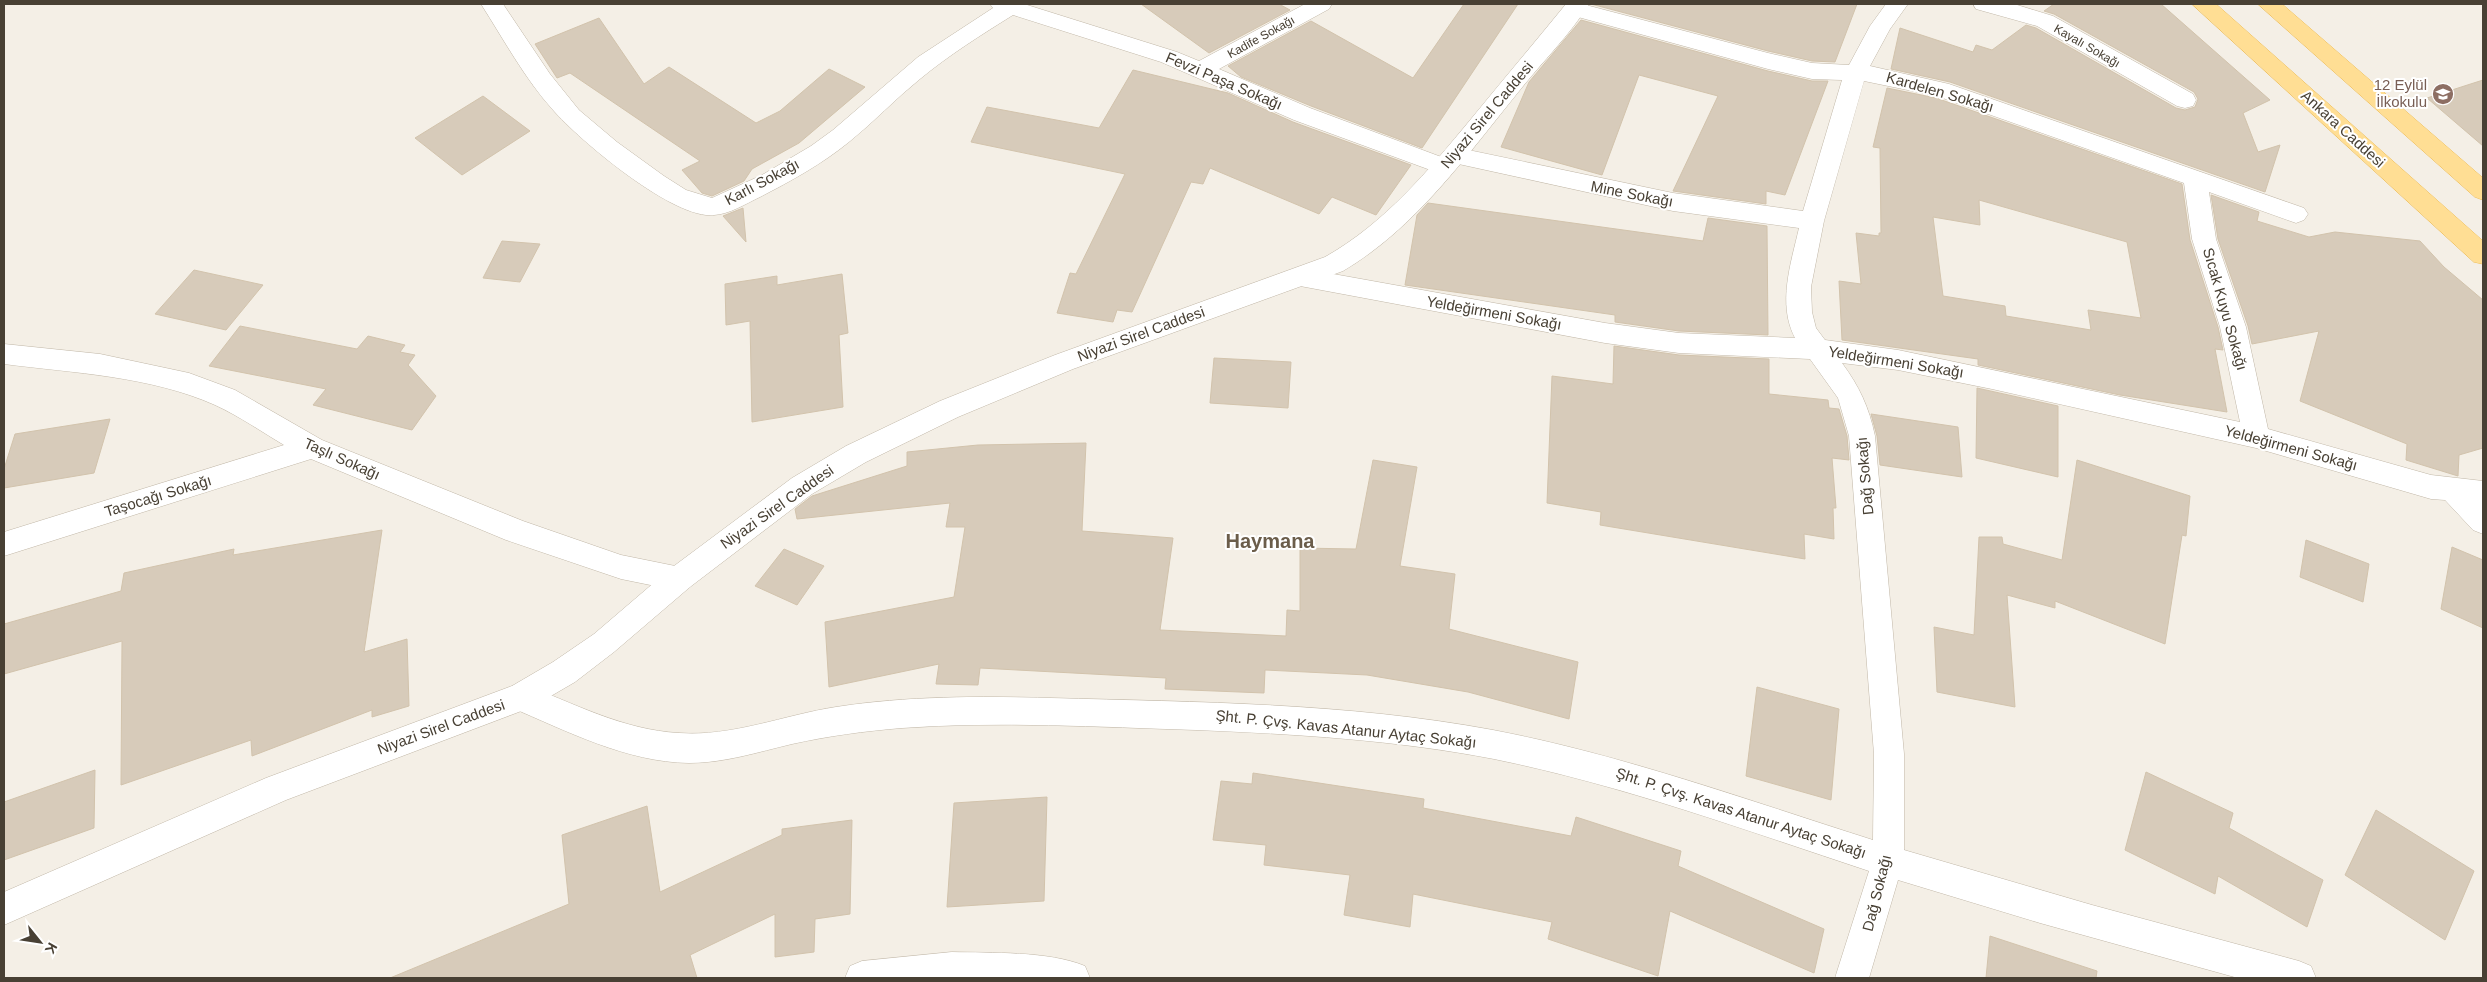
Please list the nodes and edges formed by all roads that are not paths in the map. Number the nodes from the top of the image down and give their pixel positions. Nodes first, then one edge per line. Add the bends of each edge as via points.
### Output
1 (492, 4) edge
2 (1321, 4) edge
3 (1897, 4) edge
4 (1984, 4) edge
5 (2203, 4) edge
6 (2269, 4) edge
7 (1005, 6) edge
8 (1576, 6) edge
9 (1200, 70) junction
10 (1856, 72) junction
11 (2185, 100) dead end
12 (1449, 161) junction
13 (2195, 180) junction
14 (2483, 191) edge
15 (2296, 214) dead end
16 (1812, 221) junction
17 (2483, 255) edge
18 (1300, 277) junction
19 (1814, 349) junction
20 (4, 354) edge
21 (2256, 437) junction
22 (312, 448) junction
23 (2453, 490) junction
24 (2483, 493) edge
25 (2483, 522) edge
26 (4, 544) edge
27 (680, 578) junction
28 (522, 697) junction
29 (1888, 861) junction
30 (4, 909) edge
31 (862, 978) edge
32 (1073, 978) edge
33 (1852, 978) edge
34 (2299, 978) edge

1 - 7 street, Karlı Sokağı via 546,85 579,123 665,188 686,200 710,207 755,189 815,154 929,60
2 - 9 street, Kadife Sokağı
3 - 10 street, Dağ Sokağı
4 - 11 street, Kayalı Sokağı via 2045,21
5 - 17 main road, Ankara Caddesi
6 - 14 main road
7 - 9 street, Fevzi Paşa Sokağı via 1111,36
8 - 10 street, Kardelen Sokağı via 1768,61 1812,71
8 - 12 street, Niyazi Sirel Caddesi
9 - 12 street, Fevzi Paşa Sokağı via 1302,114
10 - 13 street, Kardelen Sokağı via 1902,78 1941,89
10 - 16 street, Dağ Sokağı
12 - 16 street, Mine Sokağı via 1673,202
12 - 18 street, Niyazi Sirel Caddesi via 1393,222 1360,249 1334,264
13 - 15 street, Kardelen Sokağı
13 - 21 street, Sıcak Kuyu Sokağı via 2204,240 2235,336
16 - 19 street, Dağ Sokağı via 1799,287 1799,312 1804,331
18 - 19 street, Yeldeğirmeni Sokağı via 1605,333 1679,343
18 - 27 street, Niyazi Sirel Caddesi via 1064,362 915,425 856,454 802,486
19 - 21 street, Yeldeğirmeni Sokağı via 1898,360
19 - 29 street, Dağ Sokağı via 1849,393 1862,436 1889,754
20 - 22 street, Taşlı Sokağı via 100,364 189,384 226,398
21 - 23 street, Yeldeğirmeni Sokağı via 2431,487
22 - 26 street, Taşocağı Sokağı
22 - 27 street, Taşlı Sokağı via 580,554 620,567
23 - 24 street, Yeldeğirmeni Sokağı
23 - 25 street
27 - 28 street, Niyazi Sirel Caddesi via 604,643
28 - 29 street, Şht. P. Çvş. Kavas Atanur Aytaç Sokağı via 588,726 676,748 742,742 877,714 974,711 1232,716 1432,734 1494,744 1618,773
28 - 30 street, Niyazi Sirel Caddesi via 277,789
29 - 33 street, Dağ Sokağı
29 - 34 street, Şht. P. Çvş. Kavas Atanur Aytaç Sokağı
31 - 32 street via 952,968

